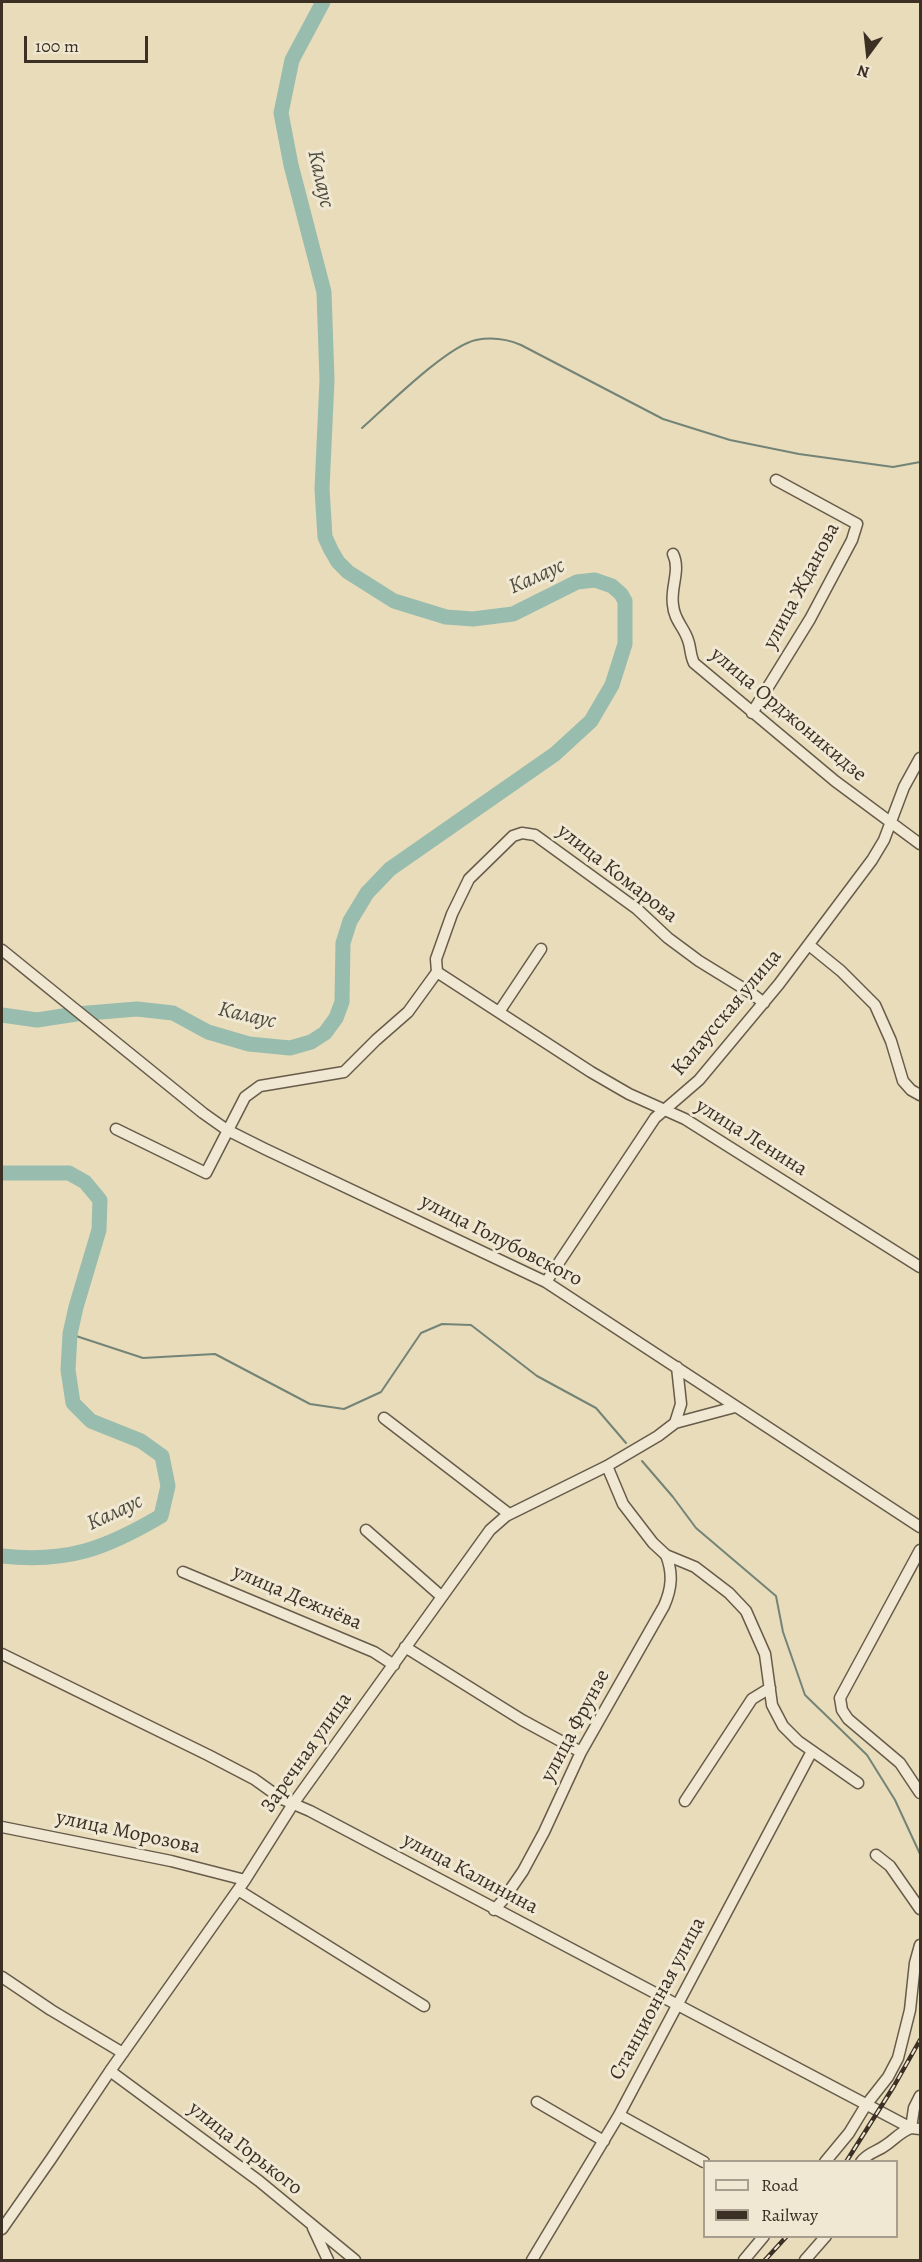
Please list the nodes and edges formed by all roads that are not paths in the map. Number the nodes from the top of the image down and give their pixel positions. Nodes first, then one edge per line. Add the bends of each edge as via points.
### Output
1 (776, 480) dead end
2 (673, 554) dead end
3 (752, 713) junction
4 (921, 758) edge
5 (890, 822) junction
6 (921, 844) edge
7 (809, 945) junction
8 (540, 949) dead end
9 (2, 950) edge
10 (437, 972) junction
11 (764, 1003) junction
12 (499, 1012) junction
13 (921, 1095) edge
14 (666, 1109) junction
15 (116, 1129) dead end
16 (227, 1130) junction
17 (921, 1267) edge
18 (546, 1282) junction
19 (677, 1368) junction
20 (735, 1407) junction
21 (384, 1418) dead end
22 (675, 1423) junction
23 (607, 1466) junction
24 (509, 1514) junction
25 (921, 1527) edge
26 (366, 1530) dead end
27 (921, 1550) edge
28 (666, 1554) junction
29 (695, 1567) junction
30 (183, 1572) dead end
31 (672, 1580) junction
32 (441, 1596) junction
33 (405, 1647) junction
34 (2, 1654) edge
35 (394, 1665) junction
36 (770, 1688) junction
37 (812, 1751) junction
38 (582, 1752) junction
39 (858, 1783) dead end
40 (921, 1793) edge
41 (685, 1801) dead end
42 (293, 1804) junction
43 (2, 1827) edge
44 (876, 1855) dead end
45 (245, 1880) junction
46 (238, 1890) junction
47 (494, 1910) junction
48 (921, 1910) edge
49 (921, 1945) edge
50 (2, 1977) edge
51 (424, 2006) dead end
52 (677, 2006) junction
53 (123, 2053) junction
54 (110, 2071) junction
55 (921, 2096) edge
56 (537, 2102) dead end
57 (866, 2104) junction
58 (619, 2115) junction
59 (916, 2129) edge
60 (604, 2141) junction
61 (827, 2160) edge
62 (863, 2160) edge
63 (703, 2161) edge
64 (311, 2225) junction
65 (2, 2229) edge
66 (762, 2238) edge
67 (824, 2238) edge
68 (328, 2260) edge
69 (355, 2260) edge
70 (532, 2260) edge
71 (744, 2260) edge
72 (805, 2260) edge

1 - 3 street, улица Жданова via 857,524 810,619
2 - 3 street, улица Орджоникидзе via 677,561 672,604 688,640 690,656
3 - 5 street, улица Орджоникидзе
4 - 5 street, Калаусская улица
5 - 6 street, улица Орджоникидзе
5 - 7 street, Калаусская улица via 872,860
7 - 11 street, Калаусская улица
7 - 13 street via 875,1005 903,1081
8 - 12 street
9 - 16 street, улица Голубовского
10 - 11 street, улица Комарова via 436,959 469,879 513,836 528,833 638,909 699,961
10 - 12 street, улица Ленина
10 - 16 street, улица Комарова via 408,1012 344,1072 260,1086 245,1097
11 - 14 street, Калаусская улица via 699,1080
12 - 14 street, улица Ленина via 629,1094
14 - 17 street, улица Ленина
14 - 18 street, Калаусская улица via 648,1128
15 - 16 street, улица Комарова via 206,1173
16 - 18 street, улица Голубовского
18 - 19 street, улица Голубовского
19 - 20 street, улица Голубовского
19 - 22 street via 681,1404
20 - 22 street, Заречная улица
20 - 25 street, улица Голубовского
21 - 24 street
22 - 23 street, Заречная улица
23 - 24 street, Заречная улица
23 - 28 street via 623,1504
24 - 32 street, Заречная улица via 489,1530
26 - 32 street
27 - 40 street via 840,1698 848,1719 900,1763
28 - 29 street
28 - 31 street
29 - 31 street
29 - 36 street via 746,1611 765,1654
30 - 35 street, улица Дежнёва via 374,1652
31 - 38 street, улица Фрунзе via 660,1613
32 - 33 street, Заречная улица
33 - 35 street, Заречная улица
33 - 38 street via 522,1720
34 - 42 street, улица Калинина via 208,1755
35 - 42 street, Заречная улица
36 - 37 street via 772,1705 783,1726
36 - 41 street via 752,1699
37 - 39 street
37 - 52 street, Станционная улица
38 - 47 street, улица Фрунзе via 539,1842
42 - 45 street, Заречная улица
42 - 47 street, улица Калинина
43 - 45 street, улица Морозова
44 - 48 street via 890,1866
45 - 46 street, Заречная улица
46 - 51 street
46 - 53 street, Заречная улица
47 - 52 street, улица Калинина
49 - 57 street via 898,2058
50 - 53 street
52 - 57 street, улица Калинина
52 - 58 street, Станционная улица
53 - 54 street, Заречная улица
54 - 64 street, улица Горького via 259,2181
54 - 65 street, Заречная улица
55 - 59 street via 914,2108
56 - 60 street
57 - 59 street, улица Калинина
57 - 61 street
58 - 60 street, Станционная улица
58 - 63 street
59 - 62 street via 899,2133
60 - 70 street, Станционная улица
64 - 68 street
64 - 69 street, улица Горького
66 - 71 street
67 - 72 street

